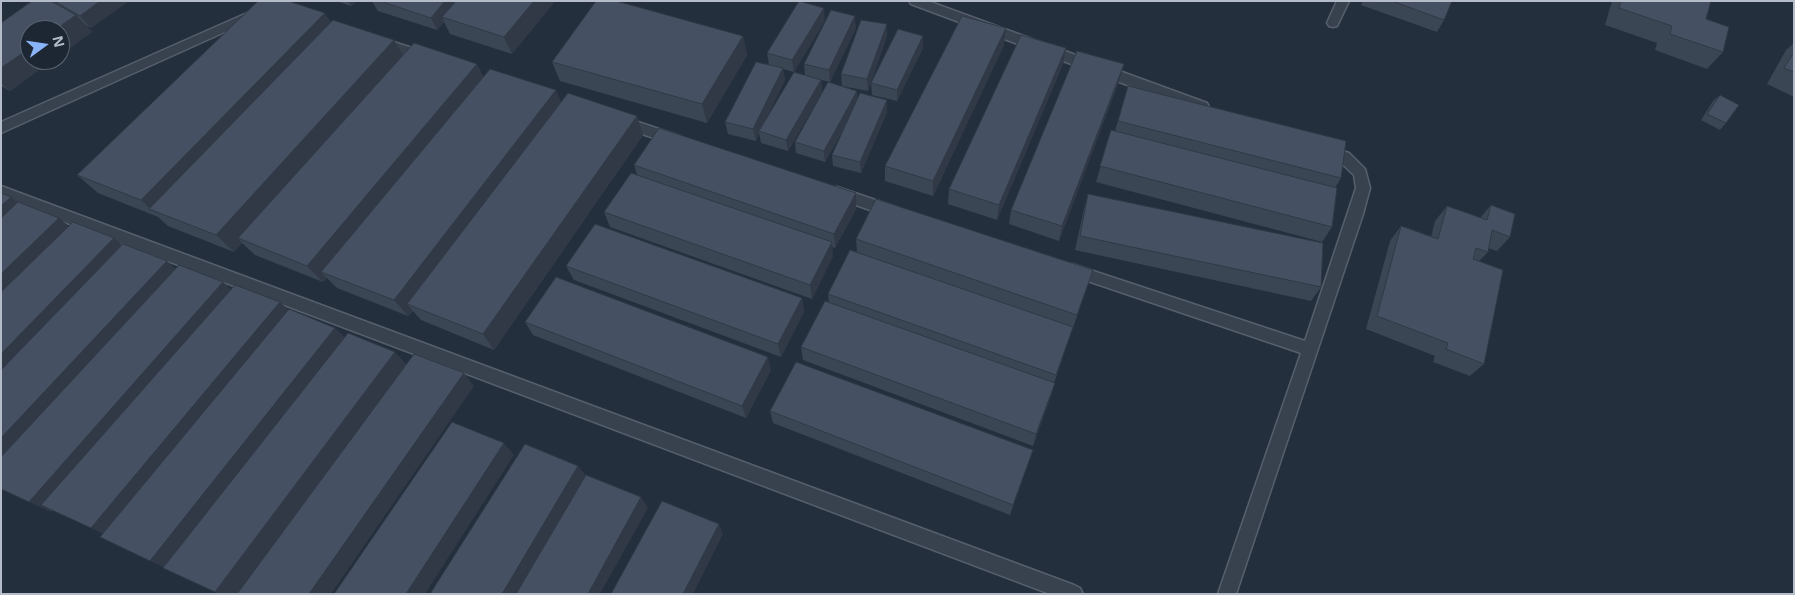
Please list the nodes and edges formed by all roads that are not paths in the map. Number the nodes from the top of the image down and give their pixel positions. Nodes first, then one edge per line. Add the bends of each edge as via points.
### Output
1 (915, 1) edge
2 (1343, 1) edge
3 (267, 11) edge
4 (1333, 23) dead end
5 (368, 38) edge
6 (443, 63) edge
7 (1218, 112) edge
8 (613, 119) edge
9 (1, 128) edge
10 (688, 144) edge
11 (1308, 145) edge
12 (820, 187) edge
13 (1, 192) edge
14 (905, 215) edge
15 (1056, 265) edge
16 (1310, 349) junction
17 (1074, 594) edge
18 (1227, 594) edge

1 - 7 lane
2 - 4 lane
3 - 9 lane via 253,14
5 - 6 lane
8 - 10 lane
11 - 16 lane via 1344,157 1360,173 1363,188
12 - 14 lane
13 - 17 lane
15 - 16 lane
16 - 18 lane

